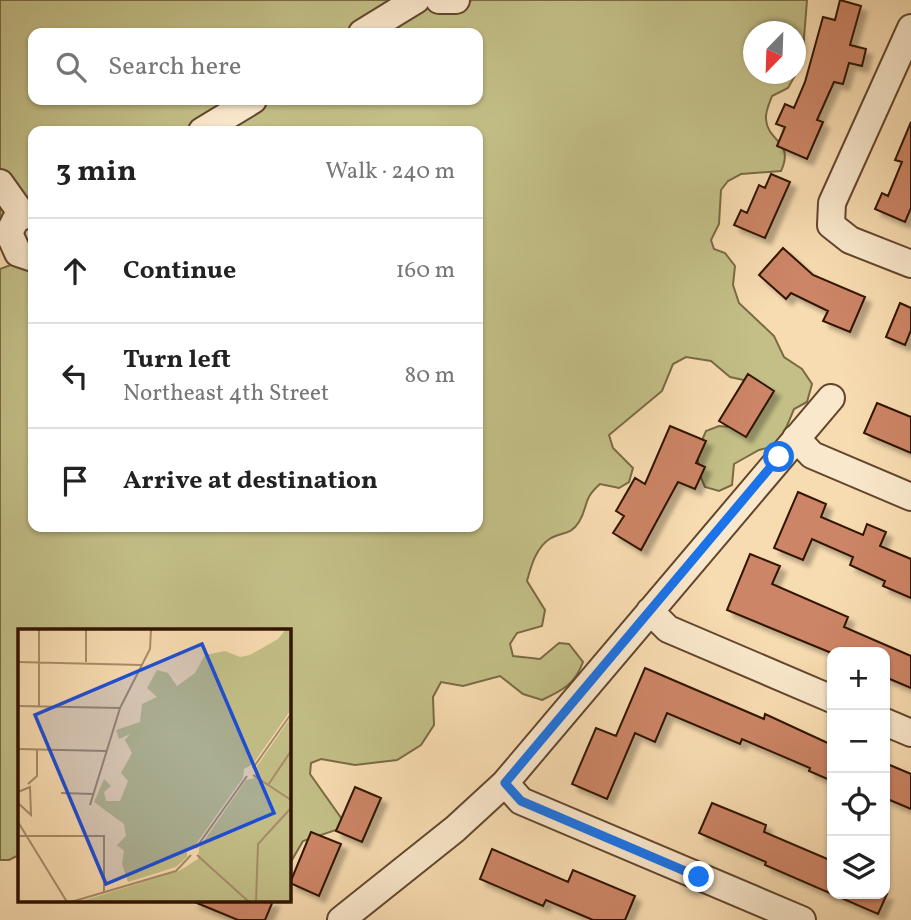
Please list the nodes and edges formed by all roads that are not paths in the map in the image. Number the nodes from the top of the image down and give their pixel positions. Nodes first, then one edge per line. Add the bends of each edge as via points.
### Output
1 (416, 0) edge
2 (439, 0) edge
3 (456, 0) edge
4 (370, 28) edge
5 (911, 28) edge
6 (245, 105) edge
7 (210, 126) edge
8 (0, 183) edge
9 (27, 213) edge
10 (15, 254) edge
11 (911, 264) edge
12 (831, 398) dead end
13 (796, 438) junction
14 (911, 497) edge
15 (650, 611) junction
16 (827, 697) edge
17 (890, 724) edge
18 (911, 733) edge
19 (505, 783) junction
20 (341, 920) edge
21 (802, 920) edge

1 - 4 street
2 - 3 street
5 - 11 street via 832,203 831,225 850,240
6 - 7 street
8 - 9 street
9 - 10 street via 11,225
12 - 13 street
13 - 14 street via 812,456
13 - 15 street
15 - 16 street via 668,629
15 - 19 street
17 - 18 street
19 - 20 street
19 - 21 street via 521,801

